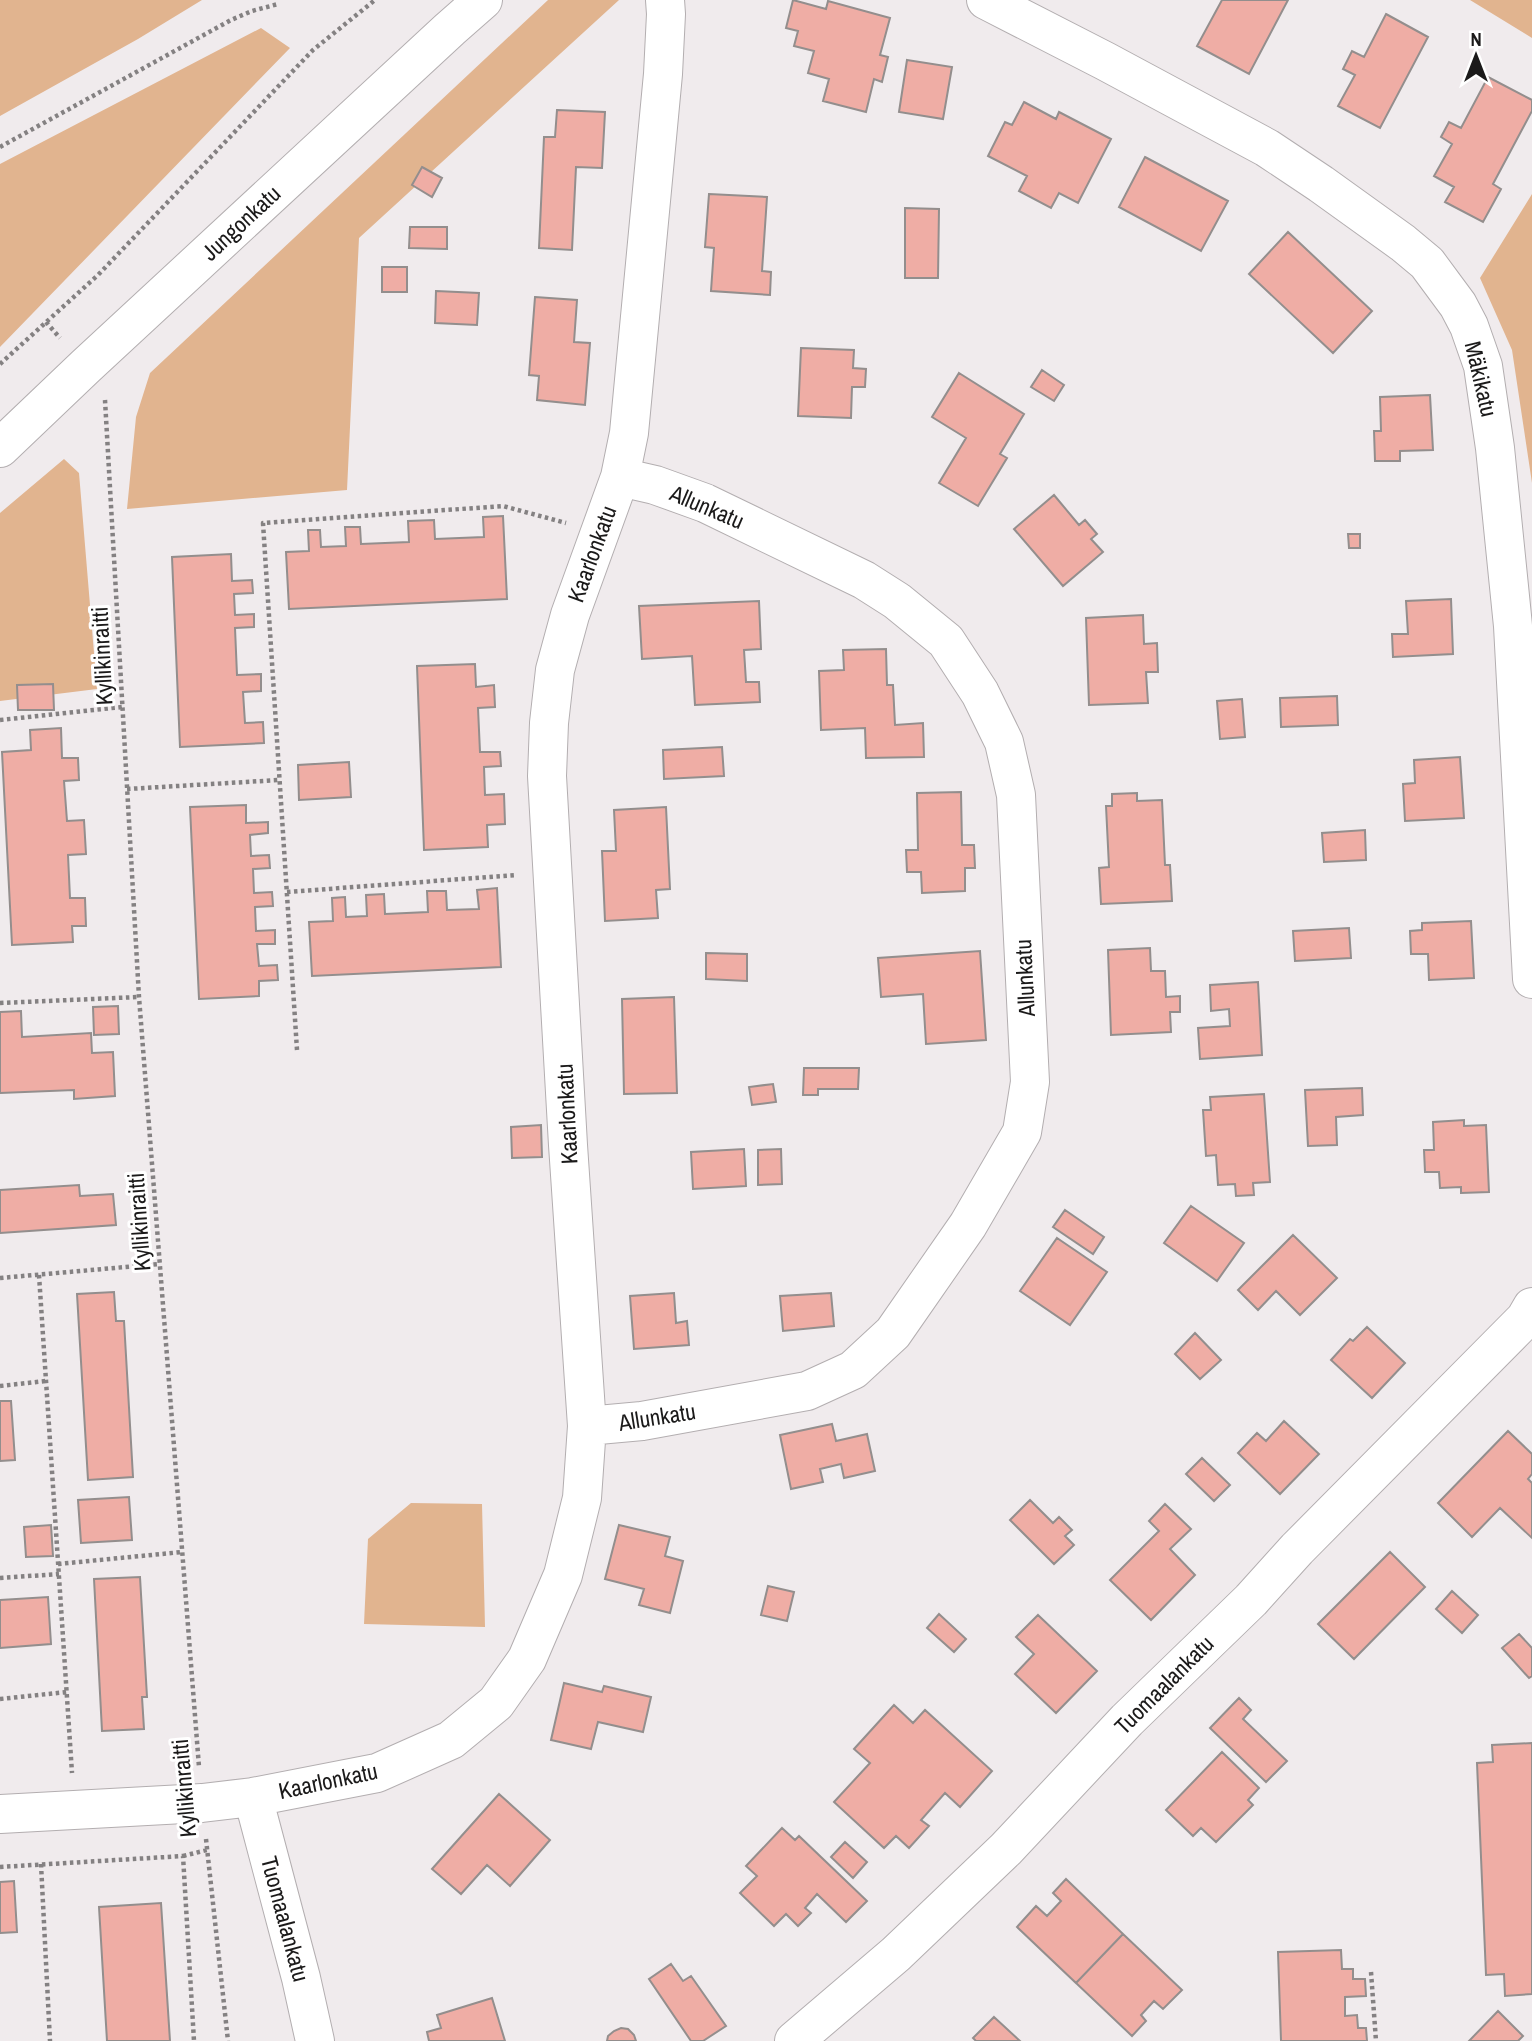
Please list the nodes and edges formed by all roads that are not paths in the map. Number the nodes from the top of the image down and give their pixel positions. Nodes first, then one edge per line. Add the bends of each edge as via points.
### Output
1 (483, 0) edge
2 (665, 0) edge
3 (986, 0) edge
4 (0, 448) edge
5 (621, 477) junction
6 (1532, 979) edge
7 (1530, 1317) edge
8 (587, 1426) junction
9 (253, 1797) junction
10 (0, 1814) edge
11 (315, 2041) edge
12 (793, 2041) edge

1 - 4 street, Jungonkatu
2 - 5 street, Kaarlonkatu via 663,74
3 - 6 street, Mäkikatu via 1267,148 1403,243 1427,263 1458,305 1483,366 1495,448 1513,626
5 - 8 street, Kaarlonkatu via 570,615 555,670 547,776
5 - 8 street, Allunkatu via 705,503 864,580 897,600 953,651 1004,742 1016,795 1030,1082 1022,1132 968,1225 893,1333 853,1370 807,1391 642,1421
7 - 12 street, Tuomaalankatu via 1127,1720 1006,1849 896,1954
8 - 9 street, Kaarlonkatu via 582,1498 563,1575 527,1659 496,1703 451,1740 377,1773
9 - 10 street, Kaarlonkatu
9 - 11 street, Tuomaalankatu

